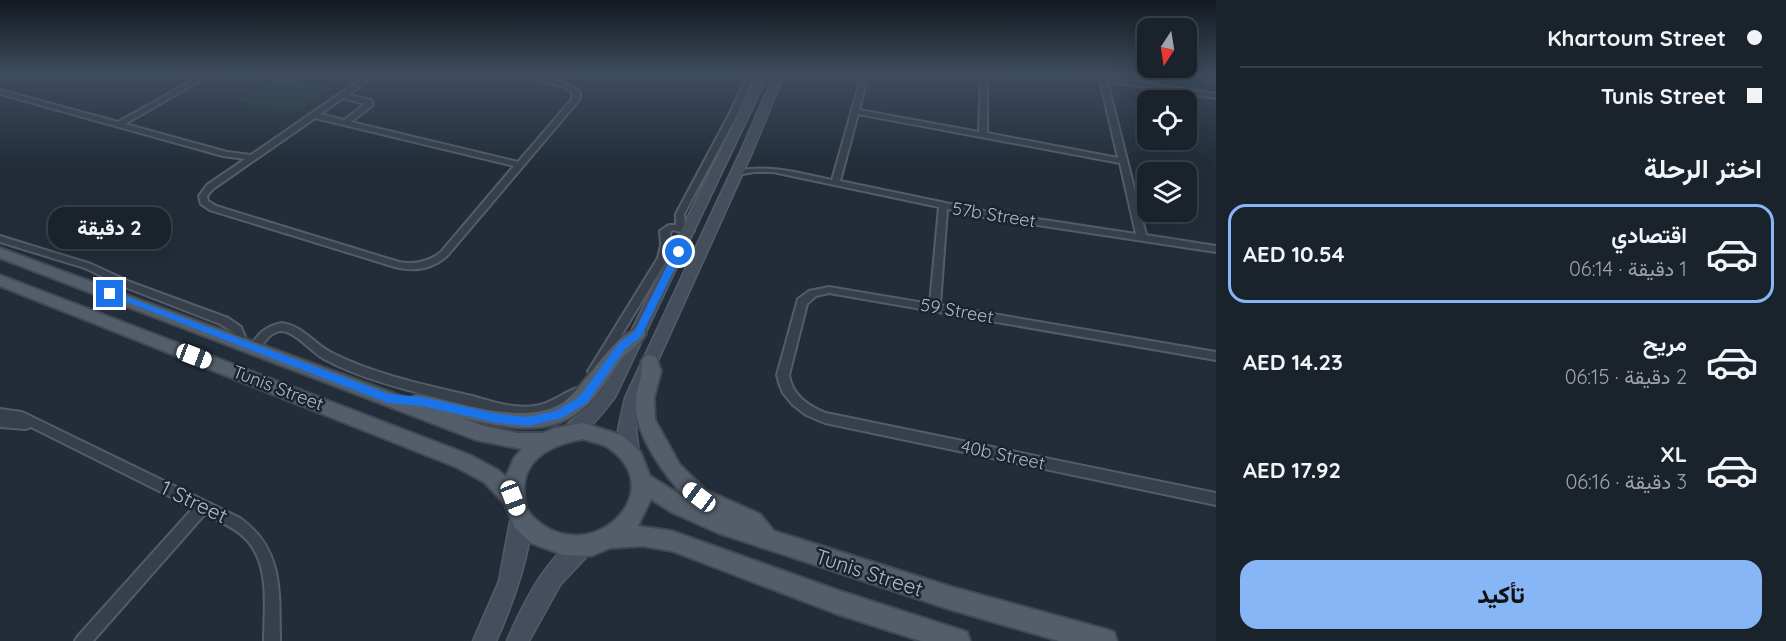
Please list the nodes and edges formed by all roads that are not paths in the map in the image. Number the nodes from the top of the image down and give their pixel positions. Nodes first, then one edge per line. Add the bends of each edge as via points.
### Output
1 (46, 105) edge
2 (154, 105) edge
3 (329, 105) edge
4 (369, 105) edge
5 (572, 105) edge
6 (738, 105) edge
7 (748, 105) edge
8 (766, 105) edge
9 (857, 105) edge
10 (984, 105) edge
11 (1109, 105) edge
12 (855, 111) junction
13 (314, 115) junction
14 (345, 123) junction
15 (118, 125) junction
16 (983, 135) junction
17 (226, 154) junction
18 (745, 155) junction
19 (253, 158) junction
20 (1123, 161) junction
21 (245, 164) junction
22 (519, 165) junction
23 (773, 171) junction
24 (737, 173) junction
25 (835, 184) junction
26 (943, 207) junction
27 (680, 214) junction
28 (685, 229) junction
29 (667, 230) junction
30 (1142, 238) junction
31 (0, 239) edge
32 (1216, 249) edge
33 (0, 253) edge
34 (0, 280) edge
35 (935, 307) junction
36 (638, 334) junction
37 (249, 346) junction
38 (1216, 356) edge
39 (650, 362) junction
40 (388, 398) junction
41 (794, 399) joint
42 (0, 414) edge
43 (0, 422) edge
44 (33, 424) junction
45 (570, 432) junction
46 (542, 441) junction
47 (630, 453) junction
48 (642, 481) junction
49 (1216, 499) edge
50 (203, 506) junction
51 (517, 508) junction
52 (609, 538) junction
53 (767, 539) junction
54 (583, 546) junction
55 (83, 641) edge
56 (272, 641) edge
57 (484, 641) edge
58 (518, 641) edge
59 (958, 641) edge
60 (1106, 641) edge

1 - 15 street
2 - 15 street
3 - 13 street
4 - 14 street
5 - 22 street
6 - 27 street
7 - 28 main road
8 - 18 main road
9 - 12 street
10 - 16 street
11 - 20 street
12 - 16 street
12 - 25 street
13 - 14 street
13 - 19 street
14 - 22 street
15 - 17 street
16 - 20 street
17 - 19 street
17 - 21 street
18 - 23 street, 57b Street
18 - 24 main road
19 - 21 street
20 - 30 street
21 - 22 street via 207,190 209,207 407,267 438,259
23 - 24 street, 57b Street
23 - 25 street, 57b Street
24 - 39 main road
25 - 26 street, 57b Street
26 - 30 street, 57b Street
26 - 35 street
27 - 28 street
27 - 29 street
28 - 29 street
28 - 36 main road
29 - 37 street via 663,258 589,379 565,401 548,407 507,410 414,386 326,355 285,327 271,330
30 - 32 street, 57b Street
31 - 37 street via 88,266 224,321
33 - 37 main road, Tunis Street
34 - 51 main road, Tunis Street via 463,460 491,476
35 - 38 street, 59 Street
35 - 41 street, 59 Street via 829,290 813,293 802,302 783,375 784,385
36 - 40 main road via 623,345 583,400 544,420 512,421
36 - 45 main road via 605,399
37 - 40 main road, Tunis Street
39 - 47 main road via 628,419
39 - 53 main road via 646,420 673,471 699,497 752,521
40 - 46 main road, Tunis Street via 494,437
41 - 49 street, 40b Street via 825,418
42 - 44 street, 1 Street via 18,415
43 - 44 street, 1 Street
44 - 50 street, 1 Street
45 - 46 main road
45 - 47 main road via 584,431 610,438
46 - 51 main road via 528,452 513,482
47 - 48 main road
48 - 52 main road via 636,513
48 - 53 main road, Tunis Street via 690,511
50 - 55 street
50 - 56 street, 1 Street via 243,527 263,549 270,573
51 - 54 main road via 532,530 546,540
51 - 57 main road via 516,558
52 - 54 main road
52 - 59 main road, Tunis Street via 643,536 672,541 837,602
53 - 60 main road, Tunis Street via 878,576
54 - 58 main road via 548,581

